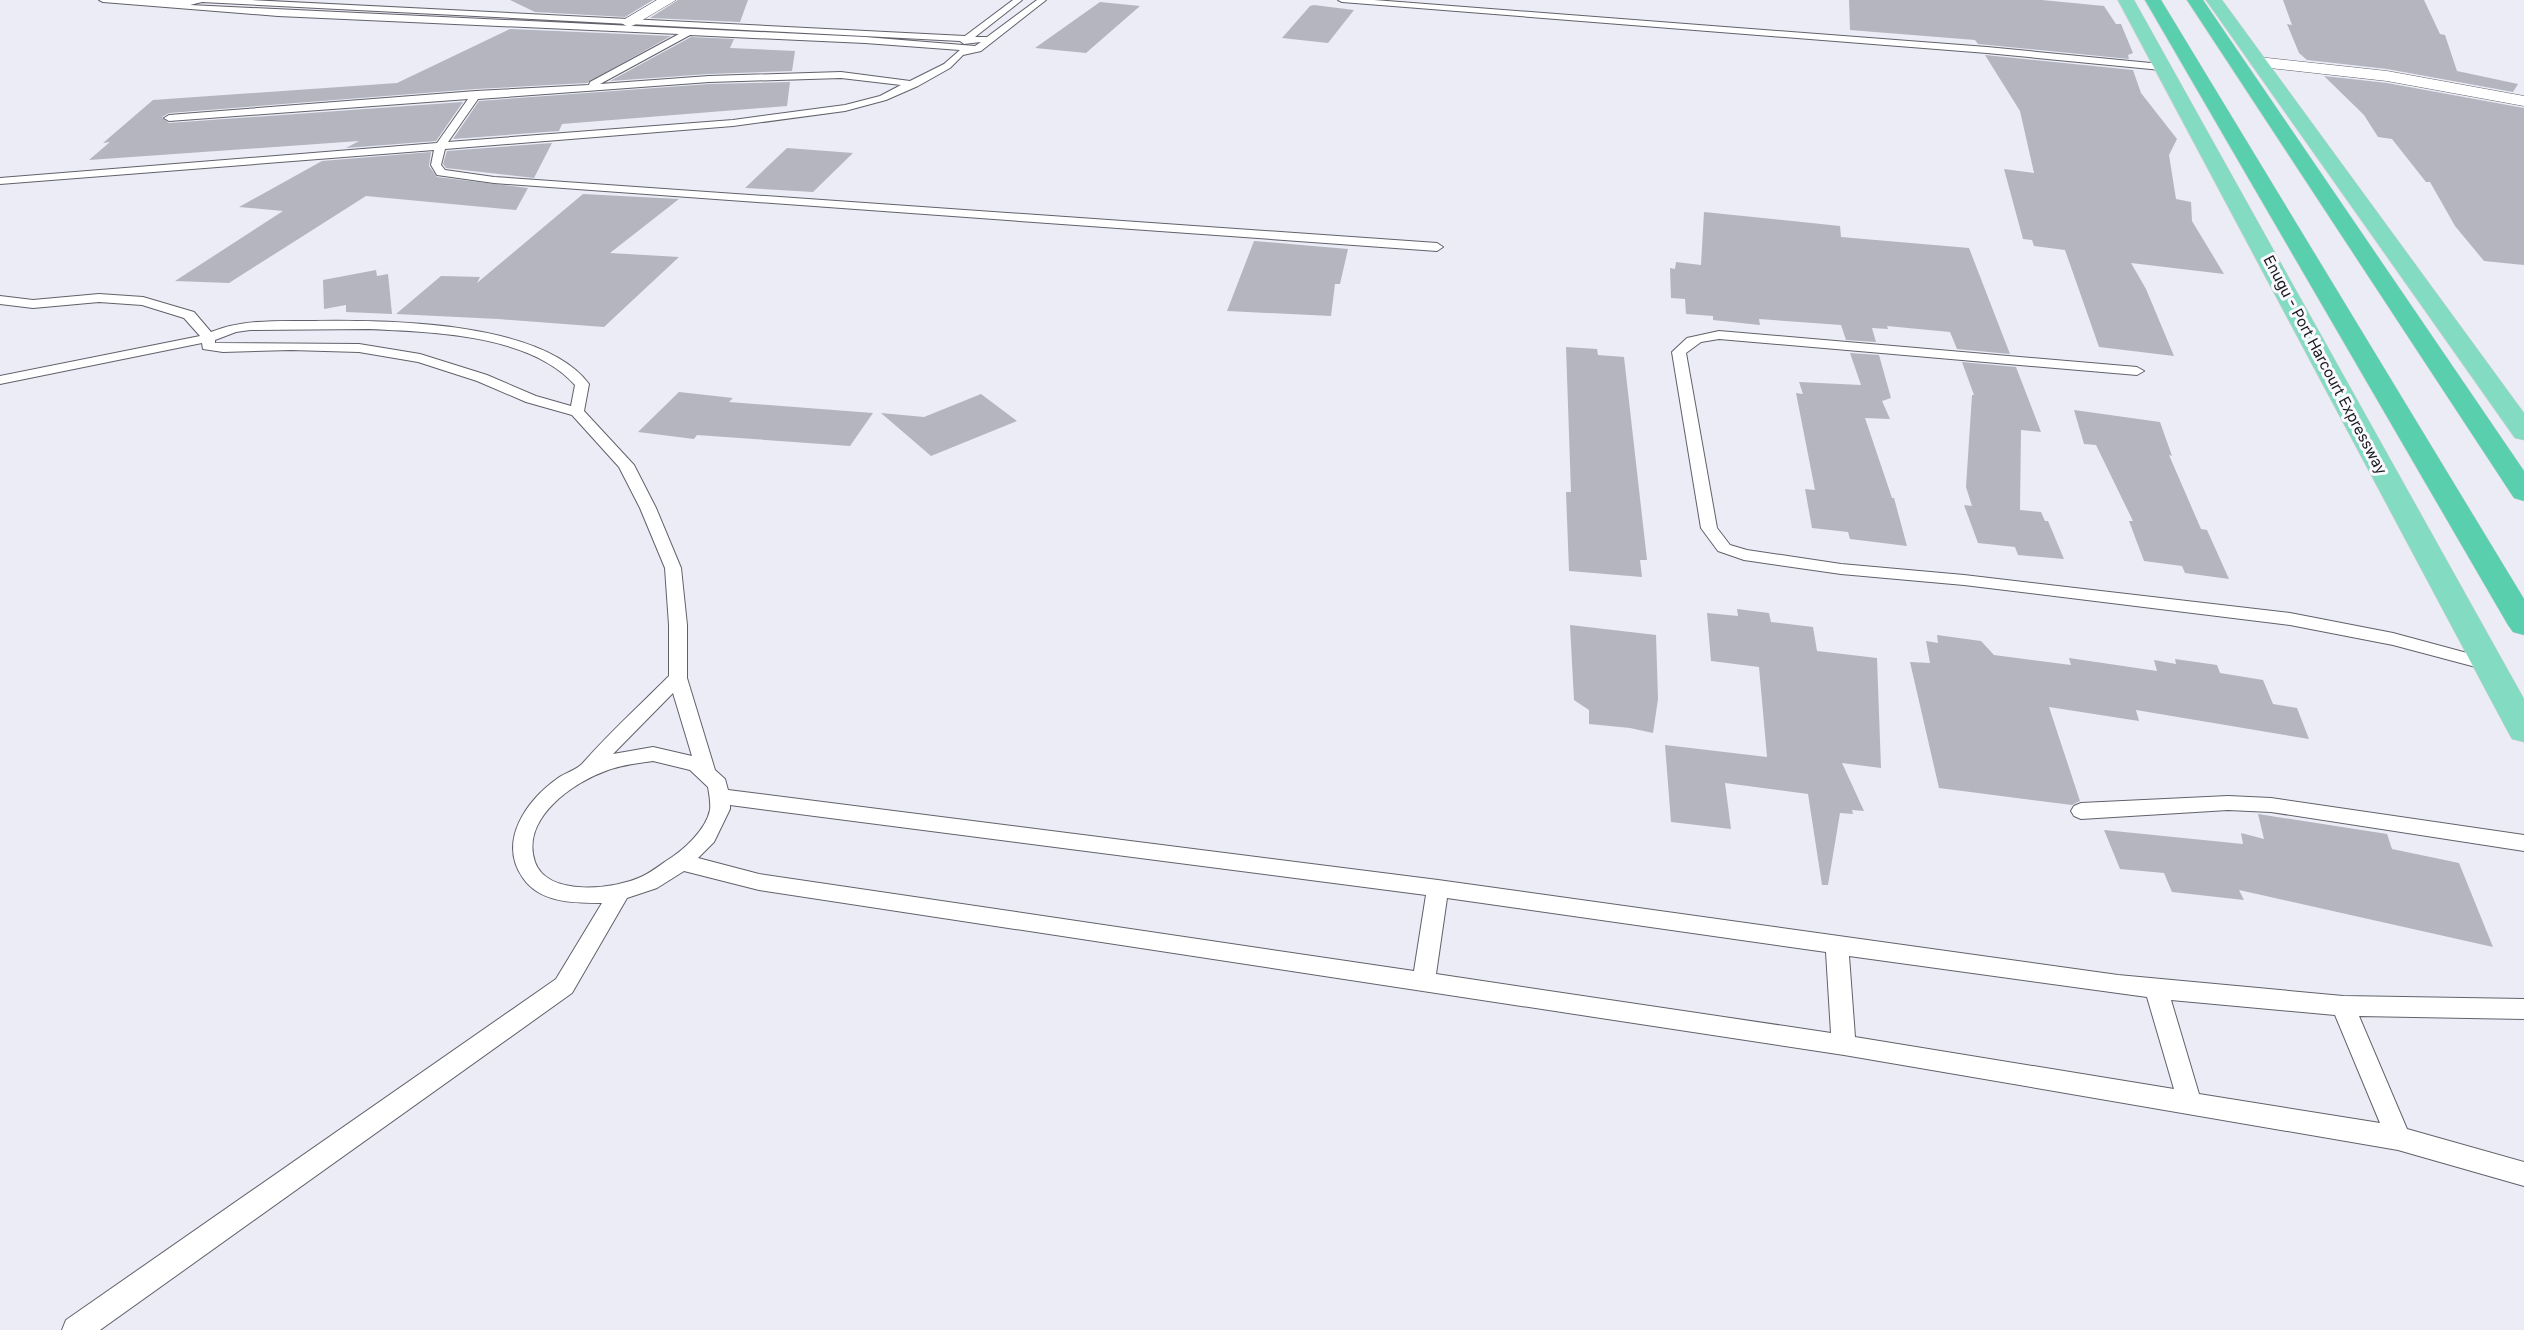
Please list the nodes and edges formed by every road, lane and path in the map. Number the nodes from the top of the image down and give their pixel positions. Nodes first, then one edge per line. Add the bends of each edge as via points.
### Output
1 (103, 0) edge
2 (668, 0) edge
3 (1018, 0) edge
4 (1042, 0) edge
5 (1342, 0) edge
6 (1434, 0) edge
7 (2126, 0) edge
8 (2154, 0) edge
9 (2195, 0) edge
10 (2214, 0) edge
11 (181, 4) junction
12 (628, 22) junction
13 (688, 32) junction
14 (967, 38) junction
15 (991, 40) junction
16 (2040, 45) dead end
17 (958, 50) junction
18 (2153, 58) junction
19 (2258, 62) junction
20 (915, 84) junction
21 (588, 86) junction
22 (476, 94) junction
23 (2524, 101) edge
24 (169, 118) dead end
25 (440, 147) junction
26 (0, 181) edge
27 (1437, 247) dead end
28 (0, 300) edge
29 (209, 338) junction
30 (2137, 371) dead end
31 (0, 380) edge
32 (577, 412) junction
33 (2524, 432) edge
34 (2524, 492) edge
35 (2524, 625) edge
36 (2487, 664) junction
37 (678, 678) junction
38 (2524, 730) edge
39 (706, 770) junction
40 (585, 771) junction
41 (721, 796) junction
42 (2081, 812) dead end
43 (2524, 843) edge
44 (684, 863) junction
45 (1438, 888) junction
46 (619, 893) junction
47 (1836, 946) junction
48 (1423, 982) junction
49 (2156, 989) junction
50 (2343, 1006) junction
51 (2524, 1009) edge
52 (1844, 1045) junction
53 (2190, 1103) junction
54 (2398, 1138) junction
55 (2524, 1174) edge
56 (76, 1330) edge

1 - 11 lane
2 - 12 street
3 - 14 lane
4 - 15 lane
5 - 18 lane via 1987,50
6 - 16 lane
7 - 18 main road, Enugu - Port Harcourt Expressway
8 - 35 highway, Enugu - Port Harcourt Expressway
9 - 34 highway
10 - 19 main road
11 - 12 lane via 202,0
11 - 13 lane via 278,13
12 - 14 lane
13 - 17 lane
13 - 21 lane
14 - 15 lane
14 - 17 lane
15 - 17 lane via 978,49
17 - 20 lane via 947,66
18 - 36 main road, Enugu - Port Harcourt Expressway
19 - 23 street via 2387,76
19 - 33 main road
20 - 21 lane via 841,75
20 - 25 lane via 845,108 783,117
21 - 22 lane
22 - 24 lane
22 - 25 lane
25 - 26 lane
25 - 27 lane via 436,165 441,172 459,176
28 - 29 lane via 33,304 99,298 142,301 189,315
29 - 31 lane
29 - 32 lane via 208,346 224,348 359,348 420,358
29 - 32 lane via 250,326 388,325 498,341 566,368 582,384
30 - 36 lane via 1719,335 1696,338 1679,352 1709,528 1724,548 1744,555 1841,569 1964,579 2290,619 2393,639
32 - 37 lane via 626,465 673,568
36 - 38 main road, Enugu - Port Harcourt Expressway
37 - 39 lane
37 - 40 lane
39 - 40 lane via 692,761 653,754 607,762
39 - 41 lane
40 - 46 lane via 556,789 535,811 522,836 522,859 532,878 554,891 584,897
41 - 44 lane via 713,829
41 - 45 lane
42 - 43 lane via 2228,802 2271,805
44 - 46 lane via 653,881
44 - 48 lane via 759,882
45 - 47 lane
45 - 48 lane
46 - 56 lane via 564,986
47 - 49 lane
47 - 52 lane
48 - 52 lane
49 - 50 lane
49 - 53 lane
50 - 51 lane
50 - 54 lane
52 - 53 lane
53 - 54 lane
54 - 55 lane

